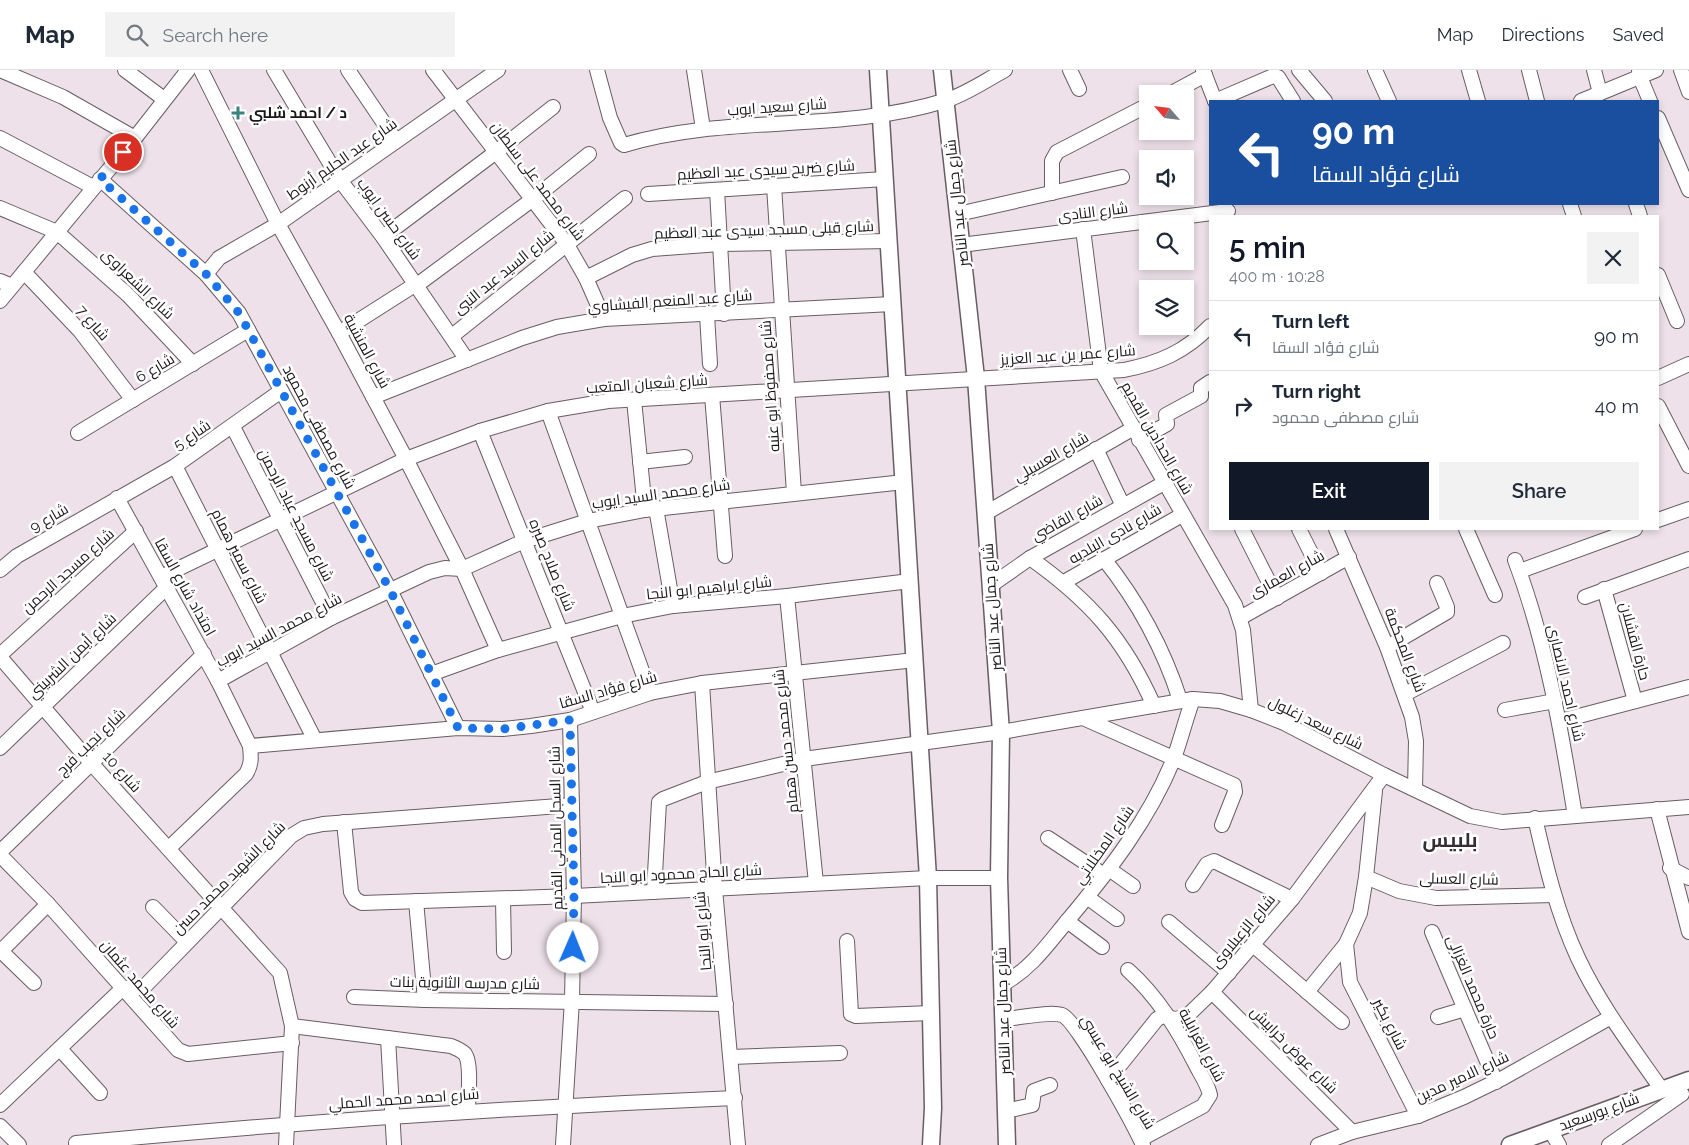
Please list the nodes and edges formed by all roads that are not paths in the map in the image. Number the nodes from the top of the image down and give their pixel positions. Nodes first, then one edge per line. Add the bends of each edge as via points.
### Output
1 (0, 70) edge
2 (125, 70) edge
3 (188, 70) edge
4 (201, 70) edge
5 (274, 70) edge
6 (348, 70) edge
7 (433, 70) edge
8 (498, 70) edge
9 (597, 70) edge
10 (694, 70) edge
11 (878, 70) edge
12 (942, 70) edge
13 (1005, 70) edge
14 (1070, 70) edge
15 (1299, 70) edge
16 (1376, 70) edge
17 (1469, 70) edge
18 (1529, 70) edge
19 (1594, 70) edge
20 (1656, 70) edge
21 (1681, 70) edge
22 (1204, 73) edge
23 (1640, 74) edge
24 (1185, 85) edge
25 (1080, 89) dead end
26 (1689, 92) edge
27 (1606, 95) edge
28 (164, 99) junction
29 (455, 99) junction
30 (946, 100) junction
31 (1215, 100) edge
32 (1217, 100) edge
33 (1292, 100) edge
34 (1325, 100) edge
35 (1389, 100) edge
36 (1478, 100) edge
37 (1537, 100) edge
38 (1585, 100) edge
39 (1650, 100) edge
40 (553, 106) dead end
41 (1139, 110) edge
42 (881, 115) junction
43 (1659, 120) edge
44 (703, 129) junction
45 (0, 138) edge
46 (135, 138) junction
47 (396, 141) junction
48 (496, 152) junction
49 (589, 154) dead end
50 (1122, 176) dead end
51 (340, 180) junction
52 (885, 180) junction
53 (96, 183) junction
54 (774, 186) junction
55 (717, 190) junction
56 (1689, 190) edge
57 (1052, 192) junction
58 (648, 194) dead end
59 (625, 198) dead end
60 (532, 199) junction
61 (0, 208) edge
62 (1229, 210) edge
63 (958, 214) junction
64 (278, 224) junction
65 (1083, 229) junction
66 (57, 232) junction
67 (383, 237) junction
68 (889, 241) junction
69 (566, 243) junction
70 (778, 243) junction
71 (720, 244) junction
72 (961, 245) junction
73 (24, 272) junction
74 (206, 274) junction
75 (1659, 277) edge
76 (586, 278) junction
77 (6, 284) edge
78 (416, 284) junction
79 (0, 301) edge
80 (892, 304) junction
81 (782, 310) junction
82 (706, 314) junction
83 (724, 314) junction
84 (604, 319) junction
85 (1677, 321) dead end
86 (1209, 327) edge
87 (248, 330) junction
88 (339, 332) junction
89 (452, 336) junction
90 (467, 360) junction
91 (193, 364) junction
92 (710, 364) dead end
93 (1689, 364) edge
94 (1101, 371) junction
95 (976, 378) junction
96 (1659, 378) edge
97 (898, 383) junction
98 (1209, 383) edge
99 (787, 390) junction
100 (281, 391) junction
101 (712, 395) junction
102 (373, 397) junction
103 (133, 400) junction
104 (634, 400) junction
105 (1659, 408) edge
106 (548, 411) junction
107 (233, 427) junction
108 (480, 431) junction
109 (78, 433) dead end
110 (1136, 434) junction
111 (1096, 450) junction
112 (685, 457) dead end
113 (406, 459) junction
114 (640, 462) junction
115 (175, 466) junction
116 (1689, 466) edge
117 (904, 482) junction
118 (1164, 483) junction
119 (794, 493) junction
120 (336, 494) junction
121 (117, 498) junction
122 (719, 501) junction
123 (1123, 506) junction
124 (650, 509) junction
125 (1689, 509) edge
126 (986, 513) junction
127 (1182, 515) junction
128 (279, 519) junction
129 (1659, 520) edge
130 (588, 521) junction
131 (1243, 530) edge
132 (1300, 530) edge
133 (1339, 530) edge
134 (1466, 530) edge
135 (1629, 530) edge
136 (136, 531) junction
137 (524, 541) junction
138 (217, 550) junction
139 (725, 556) dead end
140 (1349, 557) junction
141 (1030, 558) junction
142 (1104, 559) junction
143 (1689, 559) edge
144 (462, 569) junction
145 (0, 570) edge
146 (1321, 573) junction
147 (910, 581) junction
148 (164, 582) junction
149 (1064, 582) junction
150 (1437, 583) dead end
151 (990, 586) junction
152 (1604, 589) junction
153 (390, 590) junction
154 (1495, 595) dead end
155 (787, 596) junction
156 (1585, 596) dead end
157 (1277, 598) junction
158 (673, 606) junction
159 (622, 616) junction
160 (331, 618) junction
161 (1240, 618) junction
162 (561, 633) junction
163 (1503, 643) dead end
164 (1387, 647) junction
165 (498, 650) junction
166 (269, 652) junction
167 (204, 654) junction
168 (0, 656) edge
169 (915, 660) junction
170 (795, 673) junction
171 (431, 674) junction
172 (218, 681) junction
173 (702, 684) junction
174 (1689, 687) edge
175 (650, 693) junction
176 (1405, 694) junction
177 (1186, 700) junction
178 (1555, 701) junction
179 (1635, 701) junction
180 (1154, 706) junction
181 (43, 707) junction
182 (1251, 710) junction
183 (1506, 710) dead end
184 (593, 712) junction
185 (1082, 718) junction
186 (570, 720) junction
187 (1560, 721) junction
188 (458, 728) junction
189 (1001, 732) junction
190 (315, 740) junction
191 (920, 742) junction
192 (250, 746) junction
193 (0, 748) edge
194 (1174, 758) junction
195 (804, 759) junction
196 (92, 764) junction
197 (1384, 776) junction
198 (707, 782) junction
199 (1375, 789) junction
200 (1414, 789) junction
201 (572, 805) junction
202 (1689, 808) edge
203 (1657, 809) junction
204 (1575, 816) junction
205 (1535, 818) junction
206 (344, 822) junction
207 (1222, 825) dead end
208 (1048, 838) dead end
209 (169, 848) junction
210 (0, 854) edge
211 (1670, 868) junction
212 (1107, 872) junction
213 (1366, 877) junction
214 (928, 878) junction
215 (999, 878) junction
216 (1689, 878) edge
217 (816, 883) junction
218 (1193, 885) dead end
219 (1132, 886) dead end
220 (715, 889) junction
221 (654, 892) junction
222 (1554, 895) junction
223 (574, 896) junction
224 (1088, 897) junction
225 (503, 898) junction
226 (1292, 899) junction
227 (416, 901) junction
228 (48, 904) junction
229 (222, 906) junction
230 (154, 908) dead end
231 (1117, 919) dead end
232 (1068, 921) junction
233 (1169, 922) dead end
234 (1432, 932) dead end
235 (1689, 932) edge
236 (847, 941) dead end
237 (187, 942) junction
238 (1346, 944) junction
239 (1253, 945) junction
240 (1102, 947) dead end
241 (0, 951) edge
242 (504, 952) dead end
243 (1128, 970) dead end
244 (1229, 973) junction
245 (34, 983) dead end
246 (1003, 984) junction
247 (122, 988) junction
248 (1212, 992) junction
249 (1307, 992) junction
250 (354, 997) dead end
251 (425, 1000) junction
252 (572, 1000) junction
253 (726, 1004) junction
254 (1465, 1009) junction
255 (931, 1013) junction
256 (1438, 1017) dead end
257 (1611, 1017) junction
258 (1169, 1018) junction
259 (1005, 1019) junction
260 (1342, 1022) dead end
261 (292, 1026) junction
262 (388, 1038) junction
263 (292, 1043) junction
264 (60, 1048) junction
265 (840, 1053) dead end
266 (731, 1057) junction
267 (1108, 1080) junction
268 (1496, 1082) junction
269 (1050, 1085) dead end
270 (1680, 1091) edge
271 (100, 1093) dead end
272 (735, 1098) junction
273 (0, 1105) edge
274 (566, 1105) junction
275 (468, 1110) junction
276 (1006, 1111) junction
277 (1418, 1116) junction
278 (393, 1118) junction
279 (287, 1123) junction
280 (0, 1126) edge
281 (1550, 1130) junction
282 (1352, 1132) junction
283 (76, 1142) dead end
284 (1142, 1142) edge
285 (18, 1145) edge
286 (286, 1145) edge
287 (394, 1145) edge
288 (563, 1145) edge
289 (738, 1145) edge
290 (931, 1145) edge
291 (1006, 1145) edge
292 (1318, 1145) edge
293 (1510, 1145) edge
294 (1560, 1145) edge
295 (1609, 1145) edge

1 - 46 street via 63,97
2 - 28 street
3 - 28 street
4 - 64 street, شارع المنشية
5 - 51 street, شارع حسن ايوب
6 - 47 street
7 - 29 street, شارع محمد على سلطان
8 - 29 street, شارع عبد الحليم أرنوط
9 - 44 street, شارع سعيد ايوب via 617,134 624,145
10 - 44 street
11 - 42 street
12 - 30 street, شارع جمال عبد الناصر
13 - 30 street, شارع سعيد ايوب
14 - 25 street
15 - 34 street
16 - 35 street
17 - 36 street
18 - 37 street
19 - 27 street
20 - 23 street
21 - 26 street
22 - 24 street
22 - 31 street
23 - 27 street
23 - 39 street
27 - 38 street
28 - 46 street
29 - 47 street, شارع عبد الحليم أرنوط
29 - 48 street, شارع محمد على سلطان
30 - 42 street, شارع سعيد ايوب
30 - 63 street, شارع جمال عبد الناصر
32 - 33 street via 1273,76 1278,78
40 - 48 street
41 - 57 street via 1057,152 1052,161
42 - 44 street, شارع سعيد ايوب
42 - 52 street
43 - 56 street
45 - 53 street, شارع مصطفى محمود
46 - 53 street
47 - 51 street, شارع عبد الحليم أرنوط
48 - 60 street, شارع محمد على سلطان
48 - 67 street
49 - 60 street
50 - 57 street
51 - 64 street, شارع عبد الحليم أرنوط
51 - 67 street, شارع حسن ايوب
52 - 54 street, شارع ضريح سيدى عبد العظيم
52 - 68 street
53 - 66 street
53 - 74 street, شارع مصطفى محمود
54 - 55 street, شارع ضريح سيدى عبد العظيم
54 - 70 street, شارع محفوظ ابو عنبه
55 - 58 street, شارع ضريح سيدى عبد العظيم
55 - 71 street
57 - 63 street
59 - 69 street, شارع السيد عبد النبى
60 - 69 street, شارع محمد على سلطان
60 - 78 street
61 - 66 street, شارع الشعراوى
62 - 65 street, شارع النادى
63 - 72 street, شارع جمال عبد الناصر
64 - 74 street, شارع عبد الحليم أرنوط via 219,258
64 - 88 street, شارع المنشية
65 - 72 street, شارع النادى
65 - 94 street, شارع الحدادين القديم
66 - 73 street
66 - 91 street, شارع الشعراوى via 128,295
67 - 78 street, شارع حسن ايوب
68 - 70 street, شارع قبلى مسجد سيدى عبد العظيم
68 - 80 street
69 - 76 street, شارع محمد على سلطان
69 - 89 street, شارع السيد عبد النبى
70 - 71 street, شارع قبلى مسجد سيدى عبد العظيم
70 - 81 street, شارع محفوظ ابو عنبه
71 - 76 street, شارع قبلى مسجد سيدى عبد العظيم via 652,249 632,255
71 - 83 street
72 - 95 street, شارع جمال عبد الناصر
73 - 77 street
73 - 103 street, شارع 7 via 80,331
74 - 87 street, شارع مصطفى محمود via 230,301
75 - 85 street
76 - 84 street, شارع محمد على سلطان
77 - 79 street
78 - 88 street
78 - 89 street, شارع حسن ايوب
80 - 81 street, شارع عبد المنعم الفيشاوي
80 - 97 street
81 - 83 street, شارع عبد المنعم الفيشاوي
81 - 99 street, شارع محفوظ ابو عنبه
82 - 83 street, شارع عبد المنعم الفيشاوي
82 - 84 street, شارع عبد المنعم الفيشاوي
82 - 92 street
84 - 90 street, شارع عبد المنعم الفيشاوي via 556,327
86 - 94 street, شارع عمر بن عبد العزيز via 1189,346 1171,357 1124,370
87 - 91 street, شارع 6
87 - 100 street, شارع مصطفى محمود
88 - 102 street, شارع المنشية
89 - 90 street, شارع حسن ايوب
90 - 102 street, شارع عبد المنعم الفيشاوي
91 - 103 street, شارع 6
93 - 96 street
94 - 95 street, شارع عمر بن عبد العزيز
94 - 110 street, شارع الحدادين القديم
95 - 97 street, شارع شعبان المتعب
95 - 126 street, شارع جمال عبد الناصر
97 - 99 street, شارع شعبان المتعب
97 - 117 street
98 - 110 street, شارع العسيلي via 1201,388 1201,396 1166,415 1168,424
99 - 101 street, شارع شعبان المتعب
99 - 119 street, شارع محفوظ ابو عنبه
100 - 107 street, شارع 5
100 - 120 street, شارع مصطفى محمود
101 - 104 street, شارع شعبان المتعب
101 - 122 street
102 - 113 street, شارع المنشية
103 - 109 street, شارع 6
104 - 106 street, شارع شعبان المتعب
104 - 114 street
105 - 116 street
106 - 108 street, شارع شعبان المتعب
106 - 130 street
107 - 115 street, شارع 5
107 - 128 street, شارع مسجد عباد الرحمن
108 - 113 street, شارع شعبان المتعب
108 - 137 street, شارع صلاح صبره
110 - 111 street, شارع العسيلي
110 - 118 street, شارع الحدادين القديم
111 - 123 street
111 - 126 street, شارع العسيلي
112 - 114 street
113 - 120 street, شارع شعبان المتعب
113 - 144 street, شارع المنشية
114 - 124 street
115 - 121 street, شارع 5
115 - 138 street, شارع سمير همام
117 - 119 street, شارع محمد السيد ايوب
117 - 147 street
118 - 123 street, شارع القاضي
118 - 127 street, شارع الحدادين القديم
119 - 122 street, شارع محمد السيد ايوب
120 - 128 street, شارع شعبان المتعب
120 - 153 street, شارع مصطفى محمود
121 - 136 street, امتداد شارع السقا
121 - 145 street, شارع 9 via 17,556
122 - 124 street, شارع محمد السيد ايوب
122 - 139 street
123 - 141 street, شارع القاضي
124 - 130 street, شارع محمد السيد ايوب
124 - 158 street
125 - 129 street
126 - 151 street, شارع جمال عبد الناصر
127 - 142 street, شارع نادى البلديه
127 - 161 street, شارع الحدادين القديم
128 - 138 street, شارع أيمن الشربيني
128 - 160 street, شارع مسجد عباد الرحمن
130 - 137 street, شارع محمد السيد ايوب
130 - 159 street
131 - 157 street
132 - 146 street
133 - 140 street, شارع المحكمة
134 - 154 street
135 - 178 street, شارع احمد الانصارى via 1517,565 1537,627
136 - 148 street, امتداد شارع السقا
136 - 168 street, شارع مسجد الرحمن
137 - 144 street, شارع محمد السيد ايوب
137 - 162 street, شارع صلاح صبره
138 - 148 street, شارع أيمن الشربيني
138 - 166 street, شارع سمير همام
140 - 146 street, شارع العمارى
140 - 164 street, شارع المحكمة
141 - 149 street
141 - 151 street, شارع القاضي
142 - 149 street, شارع نادى البلديه
142 - 177 street via 1137,603
143 - 152 street, حارة القشلان
144 - 153 street, شارع محمد السيد ايوب via 437,569
144 - 165 street, شارع المنشية
146 - 157 street, شارع العمارى
147 - 155 street, شارع ابراهيم ابو النجا
147 - 169 street
148 - 167 street, امتداد شارع السقا
148 - 181 street, شارع أيمن الشربيني
149 - 180 street via 1117,638 1144,682
150 - 164 street via 1447,612
151 - 189 street, شارع جمال عبد الناصر
152 - 156 street, حارة القشلان
152 - 179 street, حارة القشلان
153 - 160 street, شارع محمد السيد ايوب
153 - 171 street, شارع مصطفى محمود
155 - 158 street, شارع ابراهيم ابو النجا
155 - 170 street, شارع محمد حسن همام
157 - 161 street, شارع العمارى
158 - 159 street, شارع ابراهيم ابو النجا
159 - 162 street, شارع ابراهيم ابو النجا
159 - 175 street
160 - 166 street, شارع محمد السيد ايوب
161 - 182 street, شارع الحدادين القديم
162 - 165 street, شارع ابراهيم ابو النجا
162 - 184 street, شارع صلاح صبره
163 - 176 street
164 - 176 street, شارع المحكمة
165 - 171 street, شارع ابراهيم ابو النجا
166 - 172 street, شارع محمد السيد ايوب
166 - 190 street, شارع سمير همام
167 - 172 street, امتداد شارع السقا
167 - 196 street, شارع نجيب فرج
168 - 181 street, شارع 10
169 - 170 street, شارع فؤاد السقا
169 - 191 street
170 - 173 street, شارع فؤاد السقا
170 - 195 street, شارع محمد حسن همام
171 - 188 street, شارع مصطفى محمود
172 - 192 street, امتداد شارع السقا
173 - 175 street, شارع فؤاد السقا
173 - 198 street, شارع ابو النجا
174 - 179 street
175 - 184 street, شارع فؤاد السقا
176 - 200 street, شارع المحكمة via 1416,741
177 - 180 street, شارع سعد زغلول
177 - 182 street, شارع سعد زغلول via 1220,701
177 - 194 street, شارع المخللاتي
178 - 183 street
178 - 187 street, شارع احمد الانصارى
179 - 187 street
180 - 185 street, شارع سعد زغلول
181 - 193 street, شارع أيمن الشربيني
181 - 196 street, شارع 10
182 - 197 street, شارع سعد زغلول via 1284,723
184 - 186 street, شارع فؤاد السقا
185 - 189 street, شارع سعد زغلول
185 - 194 street
186 - 188 street, شارع فؤاد السقا via 503,729
186 - 201 street, شارع السجل المدني القديم
187 - 204 street, شارع احمد الانصارى
188 - 190 street, شارع فؤاد السقا
189 - 191 street, شارع سعد زغلول
189 - 215 street, شارع جمال عبد الناصر
190 - 192 street, شارع فؤاد السقا
191 - 195 street, شارع سعد زغلول
191 - 214 street
192 - 209 street via 251,766 246,774
194 - 207 street via 1234,785 1235,792
194 - 212 street, شارع المخللاتي via 1154,799
195 - 198 street, شارع سعد زغلول
195 - 217 street, شارع محمد حسن همام
196 - 209 street, شارع 10
196 - 210 street, شارع نجيب فرج
197 - 199 street, شارع الزعبلاوى
197 - 200 street, شارع سعد زغلول
198 - 220 street, شارع ابو النجا
198 - 221 street, شارع سعد زغلول via 663,799 658,807
199 - 213 street
199 - 226 street, شارع الزعبلاوى
200 - 205 street, شارع سعد زغلول via 1470,816 1486,820 1502,822
201 - 206 street, شارع الشهيد محمد حسن
201 - 223 street, شارع السجل المدني القديم
202 - 203 street, شارع سعد زغلول
203 - 204 street, شارع سعد زغلول
203 - 211 street
204 - 205 street, شارع سعد زغلول
205 - 222 street
206 - 227 street, شارع الحاج محمود ابو النجا via 351,892 355,899 362,903
206 - 229 street, شارع الشهيد محمد حسن via 304,828 291,836
208 - 212 street
209 - 229 street, شارع 10
210 - 228 street, شارع محمد عثمان
211 - 216 street
211 - 235 street
212 - 219 street
212 - 224 street, شارع المخللاتي
213 - 222 street, شارع العسلى via 1400,891 1436,898
213 - 238 street via 1360,913
214 - 215 street, شارع الحاج محمود ابو النجا
214 - 217 street, شارع الحاج محمود ابو النجا
214 - 255 street
215 - 246 street, شارع جمال عبد الناصر
217 - 220 street, شارع الحاج محمود ابو النجا
218 - 226 street via 1206,864 1214,861
220 - 221 street, شارع الحاج محمود ابو النجا
220 - 253 street, شارع ابو النجا
221 - 223 street, شارع الحاج محمود ابو النجا
222 - 257 street via 1577,957
223 - 225 street, شارع الحاج محمود ابو النجا
223 - 252 street, شارع السجل المدني القديم
224 - 231 street
224 - 232 street, شارع المخللاتي
225 - 227 street, شارع الحاج محمود ابو النجا
225 - 242 street
226 - 239 street, شارع الزعبلاوى
227 - 251 street
228 - 241 street
228 - 247 street, شارع محمد عثمان
229 - 237 street, شارع الشهيد محمد حسن
229 - 261 street, شارع 10 via 280,973
230 - 237 street
232 - 240 street
232 - 246 street, شارع المخللاتي via 1034,963
233 - 244 street
234 - 254 street, حارة محمد الغزالى
236 - 255 street via 851,1014
237 - 247 street, شارع الشهيد محمد حسن via 146,985
238 - 249 street
238 - 277 street, شارع بكير via 1350,982
239 - 244 street, شارع الزعبلاوى
239 - 249 street
241 - 245 street
243 - 258 street, شارع الغرابلية via 1150,990
244 - 248 street, شارع الزعبلاوى
246 - 259 street, شارع جمال عبد الناصر
247 - 263 street, شارع محمد عثمان via 183,1053
247 - 264 street
248 - 258 street, شارع الزعبلاوى via 1186,1018
248 - 282 street, شارع عوض خرابيش
249 - 260 street
250 - 251 street, شارع مدرسه الثانوية بنات
251 - 252 street, شارع مدرسه الثانوية بنات
252 - 253 street, شارع مدرسه الثانوية بنات
252 - 274 street, شارع السجل المدني القديم
253 - 266 street, شارع ابو النجا
254 - 256 street
254 - 268 street, حارة محمد الغزالى
255 - 290 street
257 - 268 street, شارع الامير مدين
257 - 270 street
258 - 267 street, شارع الزعبلاوى via 1157,1019
258 - 284 street, شارع الغرابلية via 1209,1090 1209,1099 1203,1106
259 - 267 street, شارع الشيخ ابو عيسي via 1065,1016
259 - 276 street, شارع جمال عبد الناصر
261 - 262 street
261 - 263 street, شارع 10
262 - 275 street via 451,1046 466,1055
262 - 278 street
263 - 279 street, شارع 10
264 - 271 street
264 - 273 street
265 - 266 street
266 - 272 street, شارع ابو النجا
267 - 284 street, شارع الشيخ ابو عيسي
268 - 277 street, شارع الامير مدين
269 - 276 street via 1034,1091 1032,1105
270 - 281 street, شارع بورسعيد
270 - 295 street
272 - 274 street, شارع احمد محمد الحملي
272 - 289 street, شارع ابو النجا
274 - 275 street, شارع احمد محمد الحملي
274 - 288 street, شارع السجل المدني القديم
275 - 278 street, شارع احمد محمد الحملي
276 - 291 street, شارع جمال عبد الناصر
277 - 282 street, شارع الامير مدين
278 - 279 street, شارع احمد محمد الحملي
278 - 287 street
279 - 283 street, شارع احمد محمد الحملي
279 - 286 street, شارع 10
280 - 285 street
281 - 293 street, شارع بورسعيد
281 - 294 street
282 - 292 street, شارع الامير مدين

